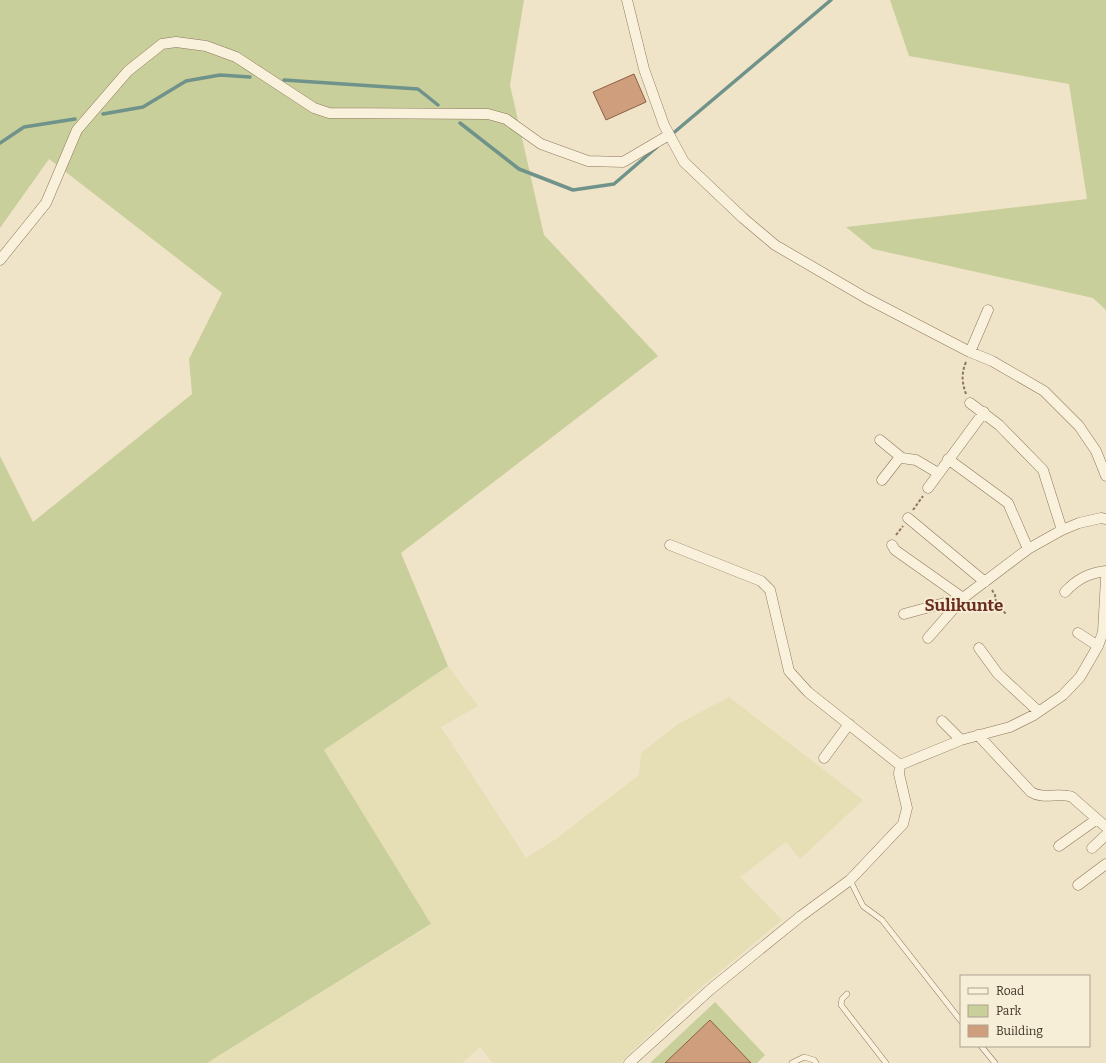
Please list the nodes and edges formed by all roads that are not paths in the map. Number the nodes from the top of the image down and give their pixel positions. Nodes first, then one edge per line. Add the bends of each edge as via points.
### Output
1 (627, 0) edge
2 (670, 139) junction
3 (0, 260) edge
4 (988, 310) dead end
5 (970, 352) junction
6 (970, 403) road end
7 (984, 412) junction
8 (880, 440) dead end
9 (900, 457) junction
10 (948, 459) junction
11 (938, 473) junction
12 (1106, 476) edge
13 (882, 480) dead end
14 (928, 488) road end
15 (908, 518) road end
16 (1106, 519) edge
17 (1062, 530) junction
18 (670, 545) dead end
19 (892, 545) road end
20 (1028, 549) junction
21 (1106, 571) edge
22 (1106, 578) edge
23 (985, 582) junction
24 (1065, 592) dead end
25 (963, 598) junction
26 (904, 614) dead end
27 (1078, 633) dead end
28 (928, 638) dead end
29 (1098, 646) junction
30 (978, 648) dead end
31 (1038, 711) junction
32 (942, 721) dead end
33 (849, 724) junction
34 (978, 735) junction
35 (961, 740) junction
36 (824, 758) dead end
37 (900, 765) junction
38 (1097, 819) junction
39 (1106, 826) edge
40 (1106, 835) edge
41 (1059, 846) dead end
42 (1092, 848) dead end
43 (1106, 864) edge
44 (850, 880) junction
45 (1078, 885) dead end
46 (847, 994) dead end
47 (960, 1020) edge
48 (982, 1047) edge
49 (629, 1063) edge
50 (792, 1063) edge
51 (816, 1063) edge
52 (886, 1063) edge
53 (995, 1063) edge

1 - 2 street via 644,69
2 - 3 street via 623,162 588,161 541,144 506,119 488,114 329,113 314,108 236,58 206,46 176,42 162,44 128,71 77,130 46,203
2 - 5 street via 684,162 775,245 866,298
4 - 5 street
5 - 12 street via 998,364 1050,396 1079,426 1095,448
6 - 7 street
7 - 10 street
7 - 17 street via 1043,470
8 - 9 street
9 - 11 street via 905,460 916,460
9 - 13 street
10 - 11 street
10 - 20 street via 1008,503
11 - 14 street
15 - 23 street
16 - 17 street via 1079,523
17 - 20 street
18 - 33 street via 761,581 770,590 789,671 808,692
19 - 25 street via 895,550
20 - 23 street
21 - 24 street via 1094,572 1083,577
22 - 29 street via 1103,632
23 - 25 street
25 - 26 street
25 - 28 street
27 - 29 street
29 - 31 street via 1080,677 1062,695
30 - 31 street via 998,674
31 - 34 street via 1010,727
32 - 35 street
33 - 36 street
33 - 37 street
34 - 35 street
34 - 38 street via 1031,792 1041,796 1072,797
35 - 37 street
37 - 44 street via 899,774 907,808 903,824
38 - 39 street
38 - 41 street
40 - 42 street
43 - 45 street
44 - 47 lane via 862,906 882,920
44 - 49 street via 711,989
46 - 52 lane via 841,1005
48 - 53 lane
50 - 51 lane via 804,1057

